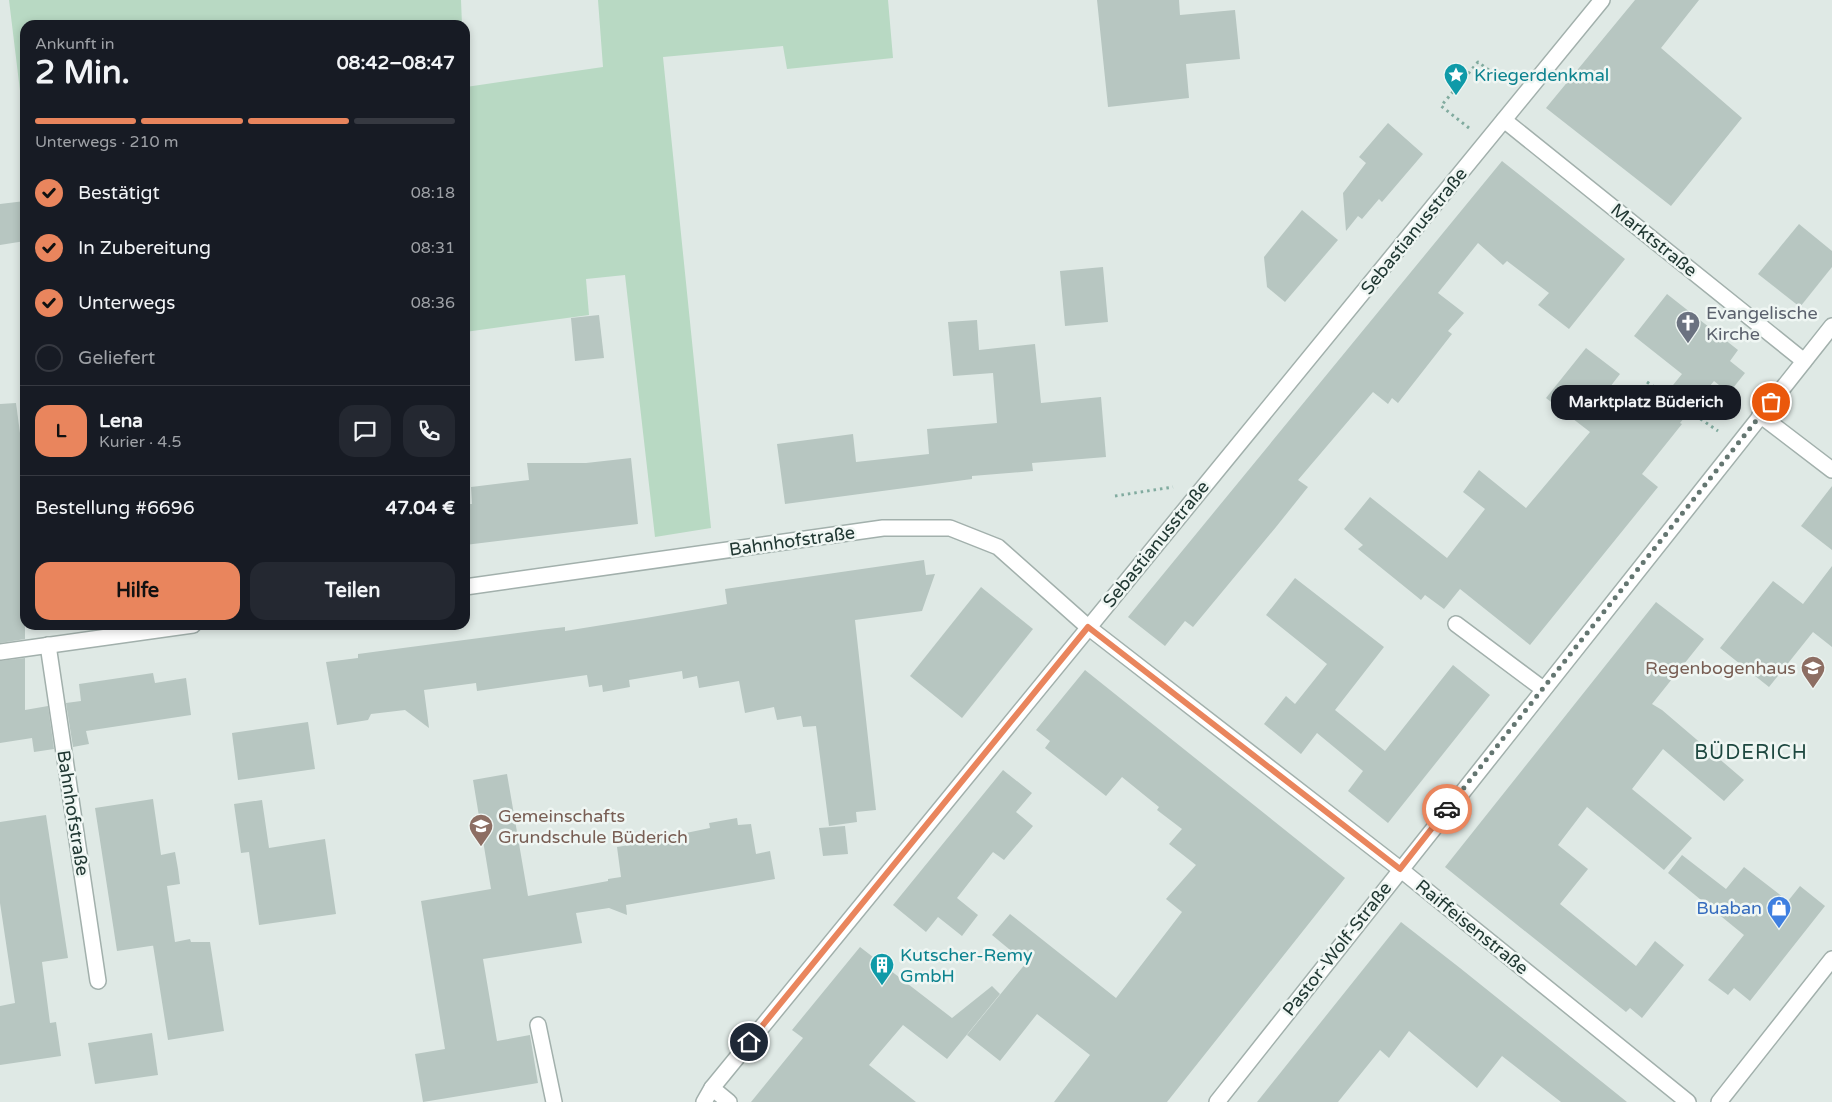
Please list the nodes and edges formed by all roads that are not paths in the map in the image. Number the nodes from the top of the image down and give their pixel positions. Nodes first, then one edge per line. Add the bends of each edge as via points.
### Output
1 (1602, 0) edge
2 (1504, 120) junction
3 (1832, 326) edge
4 (1804, 361) junction
5 (1760, 416) junction
6 (1832, 470) edge
7 (470, 586) edge
8 (1456, 624) dead end
9 (1088, 627) junction
10 (118, 630) edge
11 (88, 632) edge
12 (48, 645) junction
13 (0, 652) edge
14 (1543, 688) junction
15 (1400, 869) junction
16 (1832, 959) edge
17 (98, 981) dead end
18 (538, 1025) dead end
19 (712, 1088) junction
20 (554, 1102) edge
21 (704, 1102) edge
22 (729, 1102) edge
23 (1217, 1102) edge
24 (1688, 1102) edge
25 (1719, 1102) edge

1 - 2 street, Sebastianusstraße
2 - 4 street, Marktstraße
2 - 9 street, Sebastianusstraße
3 - 4 street, Pastor-Wolf-Straße
4 - 5 street, Pastor-Wolf-Straße
5 - 6 street
5 - 14 street, Pastor-Wolf-Straße
7 - 9 street, Bahnhofstraße via 883,528 950,528 998,547
8 - 14 street
9 - 15 street, Raiffeisenstraße
9 - 19 street, Sebastianusstraße
10 - 11 street
11 - 12 street
12 - 13 street
12 - 17 street, Bahnhofstraße
14 - 15 street, Pastor-Wolf-Straße
15 - 23 street, Pastor-Wolf-Straße
15 - 24 street, Raiffeisenstraße
16 - 25 street
18 - 20 street
19 - 21 street, Sebastianusstraße
19 - 22 street

